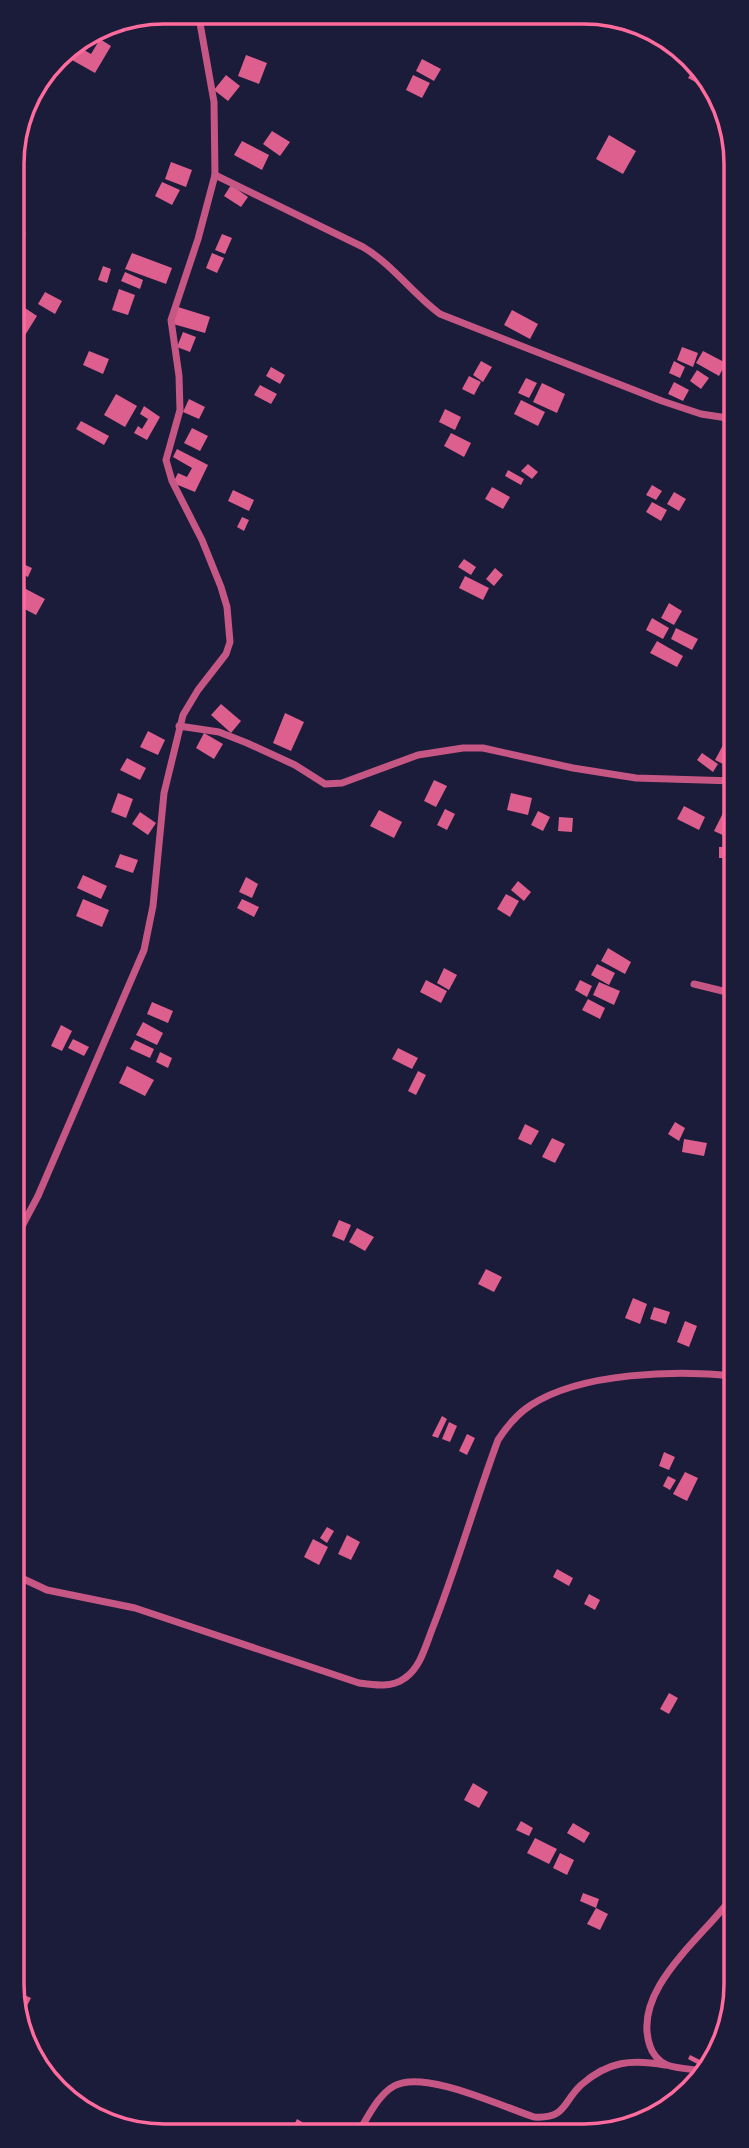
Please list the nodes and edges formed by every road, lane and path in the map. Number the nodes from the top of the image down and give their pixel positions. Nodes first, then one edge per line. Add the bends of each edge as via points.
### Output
1 (200, 24) edge
2 (215, 175) junction
3 (724, 417) edge
4 (179, 726) junction
5 (724, 781) edge
6 (694, 984) dead end
7 (724, 991) edge
8 (24, 1222) edge
9 (724, 1375) edge
10 (24, 1579) edge
11 (724, 1909) edge
12 (665, 2065) junction
13 (695, 2069) edge
14 (364, 2124) edge

1 - 2 street via 214,102
2 - 3 street via 377,255 440,314 662,401
2 - 4 street via 171,320 180,411 166,460 221,587 230,642
4 - 5 street via 219,732 247,743 325,784 342,783 418,755 463,748 636,778
4 - 8 street via 164,793 144,950
6 - 7 street
9 - 10 street via 596,1380 548,1395 519,1414 498,1440 420,1660 403,1681 383,1686 359,1683 135,1608 47,1590
11 - 12 street via 664,1977 654,1997 647,2037 652,2053
12 - 13 street
12 - 14 street via 629,2061 614,2065 582,2084 559,2114 545,2118 442,2085 403,2082 382,2096

